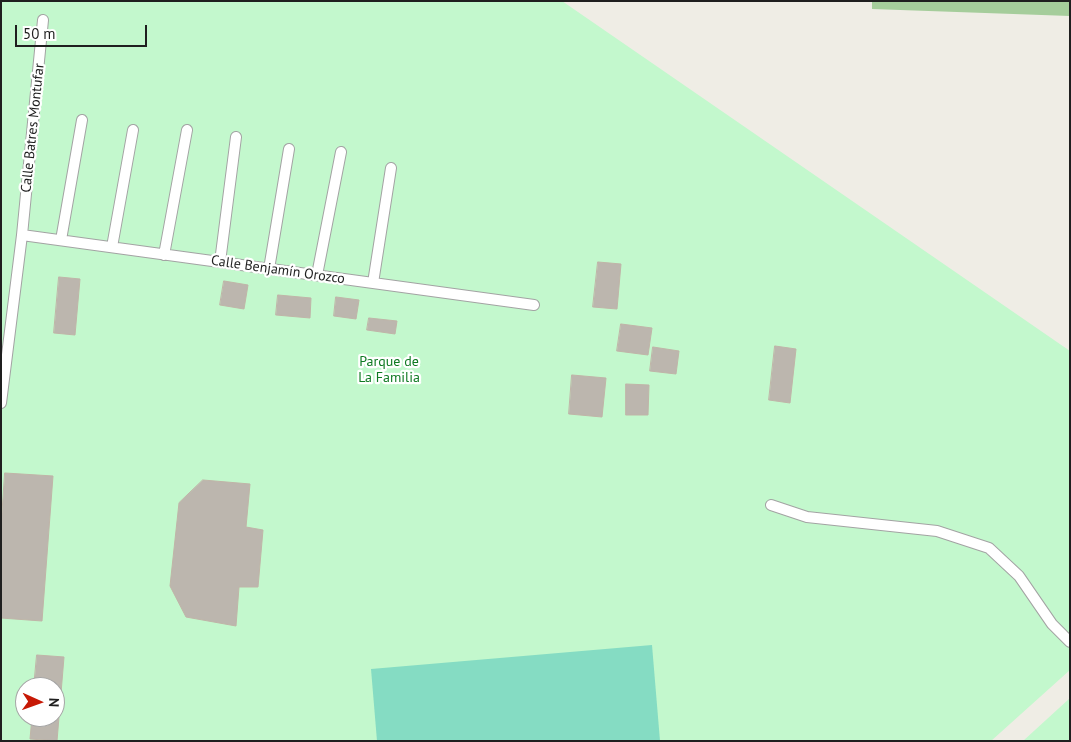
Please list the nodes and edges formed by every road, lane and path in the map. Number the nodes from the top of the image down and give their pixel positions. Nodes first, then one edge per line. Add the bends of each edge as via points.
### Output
1 (43, 20) dead end
2 (82, 120) dead end
3 (132, 130) dead end
4 (187, 130) dead end
5 (236, 137) dead end
6 (288, 149) dead end
7 (340, 152) dead end
8 (391, 168) dead end
9 (22, 235) junction
10 (61, 240) junction
11 (112, 247) junction
12 (164, 255) junction
13 (220, 262) junction
14 (269, 269) junction
15 (317, 275) junction
16 (373, 283) junction
17 (534, 305) dead end
18 (1, 403) edge
19 (771, 505) dead end
20 (1070, 642) edge

1 - 9 lane, Calle Batres Montufar
2 - 10 lane
3 - 11 lane
4 - 12 lane
5 - 13 lane
6 - 14 lane
7 - 15 lane
8 - 16 lane
9 - 10 lane, Calle Benjamín Orozco
9 - 18 lane, Calle Batres Montufar
10 - 11 lane, Calle Benjamín Orozco
11 - 12 lane, Calle Benjamín Orozco
12 - 13 lane, Calle Benjamín Orozco
13 - 14 lane, Calle Benjamín Orozco
14 - 15 lane, Calle Benjamín Orozco
15 - 16 lane, Calle Benjamín Orozco
16 - 17 lane, Calle Benjamín Orozco
19 - 20 lane via 807,517 938,531 989,548 1020,576 1052,624

